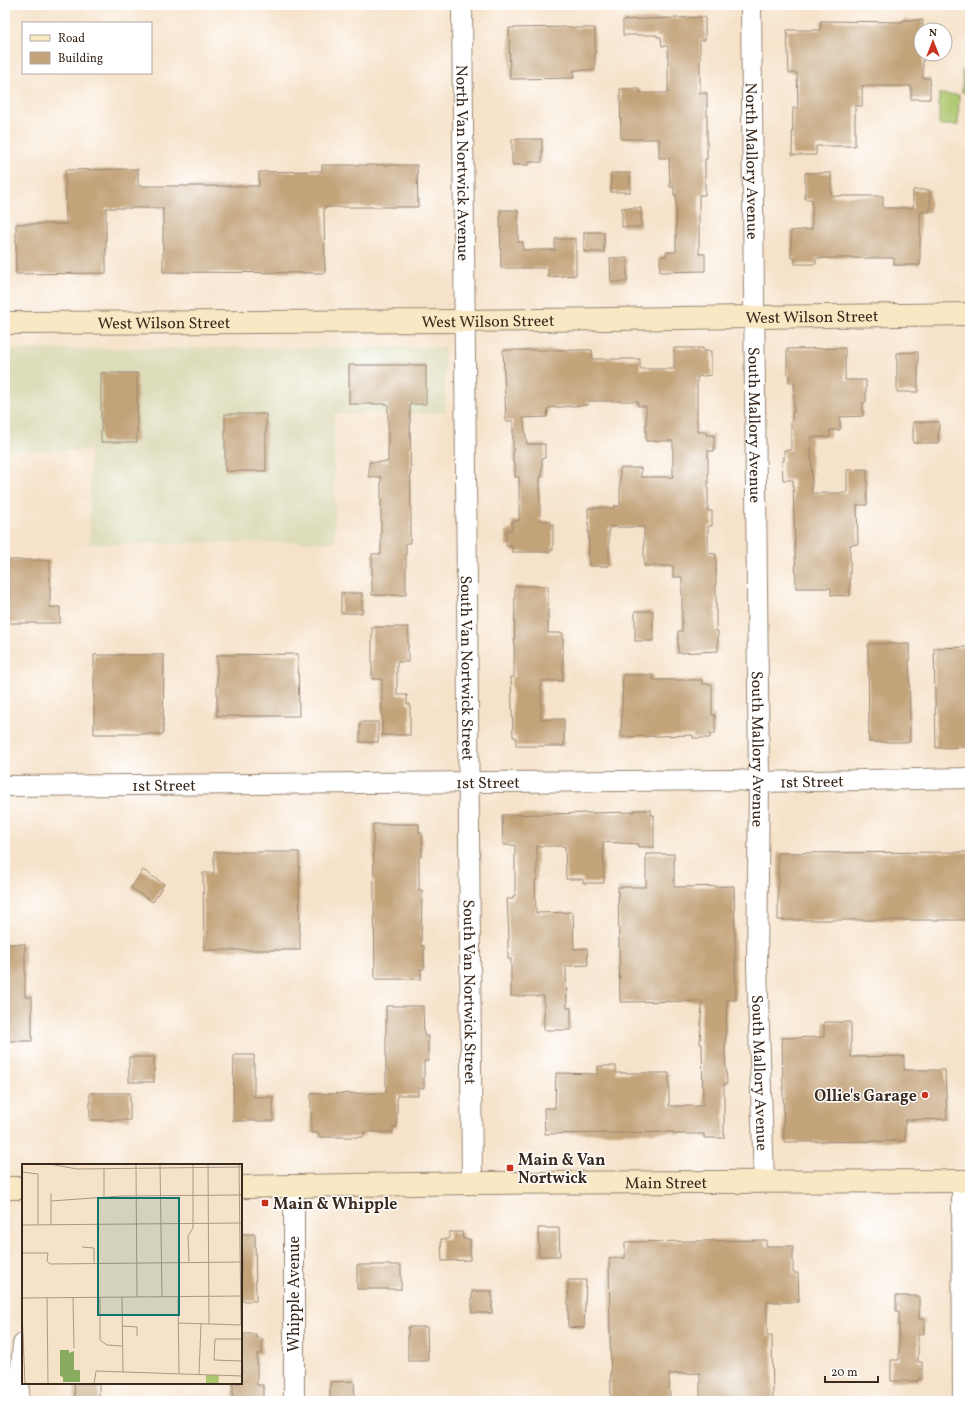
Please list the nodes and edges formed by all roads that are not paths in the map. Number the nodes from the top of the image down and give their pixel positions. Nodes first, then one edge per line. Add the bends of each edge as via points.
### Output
1 (462, 5) edge
2 (751, 5) edge
3 (970, 314) edge
4 (754, 316) junction
5 (464, 321) junction
6 (5, 323) edge
7 (970, 778) edge
8 (468, 782) junction
9 (759, 782) junction
10 (5, 786) edge
11 (966, 1181) edge
12 (472, 1182) junction
13 (764, 1182) junction
14 (242, 1187) edge
15 (294, 1187) junction
16 (5, 1188) edge
17 (22, 1188) edge
18 (22, 1355) edge
19 (18, 1401) edge
20 (294, 1401) edge
21 (963, 1401) edge

1 - 5 street, North Van Nortwick Avenue
2 - 4 street, North Mallory Avenue
3 - 4 main road, West Wilson Street
4 - 5 main road, West Wilson Street
4 - 9 street, South Mallory Avenue
5 - 6 main road, West Wilson Street
5 - 8 street, South Van Nortwick Street
7 - 9 street, 1st Street
8 - 9 street, 1st Street
8 - 10 street, 1st Street
8 - 12 street, South Van Nortwick Street
9 - 13 street, South Mallory Avenue via 757,966
11 - 13 main road, Main Street
11 - 21 street
12 - 13 main road, Main Street
12 - 15 main road, Main Street
14 - 15 main road, Main Street
15 - 20 street, Whipple Avenue
16 - 17 main road
18 - 19 street

